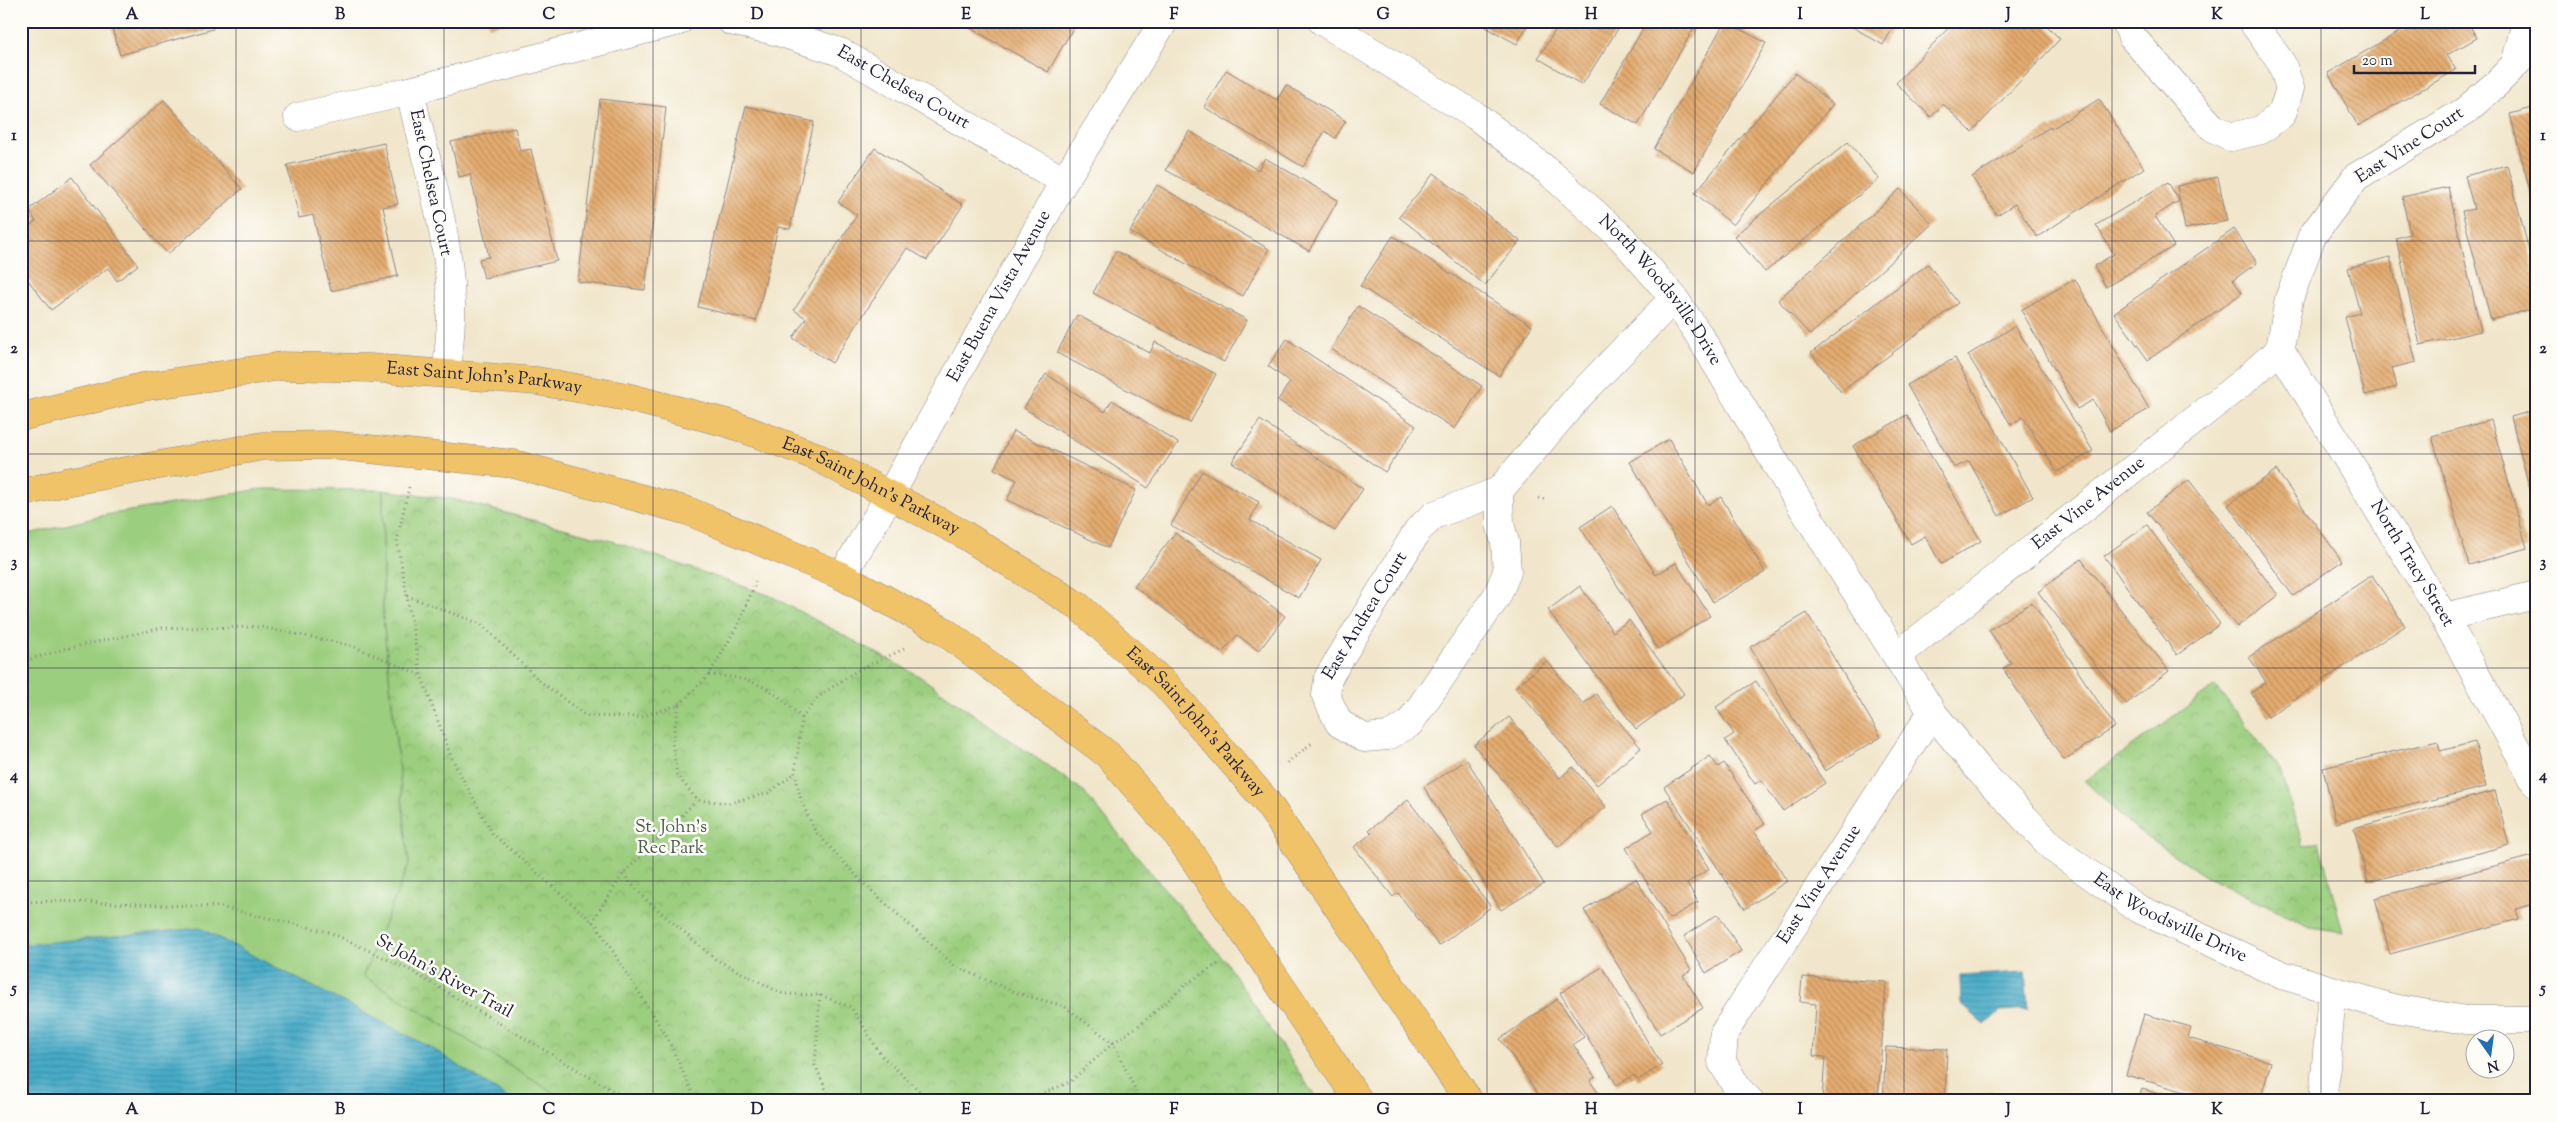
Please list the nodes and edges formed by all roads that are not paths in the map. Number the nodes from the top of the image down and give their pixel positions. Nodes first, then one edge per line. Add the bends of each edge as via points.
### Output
1 (679, 21) edge
2 (731, 21) edge
3 (1164, 21) edge
4 (1322, 21) edge
5 (2126, 21) edge
6 (2252, 21) edge
7 (2524, 21) edge
8 (2536, 44) edge
9 (2514, 65) junction
10 (410, 91) junction
11 (298, 117) dead end
12 (1064, 181) junction
13 (1674, 298) junction
14 (2280, 349) junction
15 (447, 373) junction
16 (21, 416) edge
17 (1500, 491) junction
18 (21, 493) edge
19 (890, 495) junction
20 (842, 576) junction
21 (2536, 595) edge
22 (2444, 617) junction
23 (1897, 656) junction
24 (1932, 712) junction
25 (2536, 784) edge
26 (2332, 992) junction
27 (2536, 1020) edge
28 (1359, 1101) edge
29 (1468, 1101) edge
30 (1750, 1101) edge
31 (2323, 1101) edge

1 - 10 street, East Chelsea Court
2 - 12 street, East Chelsea Court via 840,52
3 - 12 street, East Buena Vista Avenue
4 - 13 street, North Woodsville Drive via 1476,116 1549,172 1622,238
5 - 6 street via 2132,36 2212,127 2231,137 2261,130 2282,114 2290,88 2282,64
7 - 9 street
8 - 9 street, East Vine Court
9 - 14 street, East Vine Court via 2465,111 2356,177 2312,236 2288,299
10 - 11 street
10 - 15 street, East Chelsea Court via 443,231 451,304
12 - 19 street, East Buena Vista Avenue
13 - 17 street via 1578,397
13 - 23 street, North Woodsville Drive
14 - 22 street, North Tracy Street
14 - 23 street, East Vine Avenue via 2249,378
15 - 16 main road, East Saint John's Parkway via 282,366 142,387
15 - 19 main road, East Saint John's Parkway via 564,386 627,397 731,424 815,456
17 - 17 street, East Andrea Court via 1434,515 1418,530 1328,678 1326,696 1338,723 1364,738 1388,736 1409,724 1497,596 1507,572 1500,524
18 - 20 main road via 263,446 330,446 417,454 514,464 688,511
19 - 20 street, East Buena Vista Avenue
19 - 29 main road, East Saint John's Parkway via 964,534 1078,606 1165,684 1266,801
20 - 28 main road via 944,631 1107,754 1179,836
21 - 22 street
22 - 25 street, North Tracy Street
23 - 24 street, East Woodsville Drive
24 - 26 street, East Woodsville Drive via 1981,772 2054,849 2137,908 2250,962
24 - 30 street, East Vine Avenue via 1724,1033 1722,1062 1738,1089
26 - 27 street, East Woodsville Drive via 2392,1008 2466,1020
26 - 31 street

